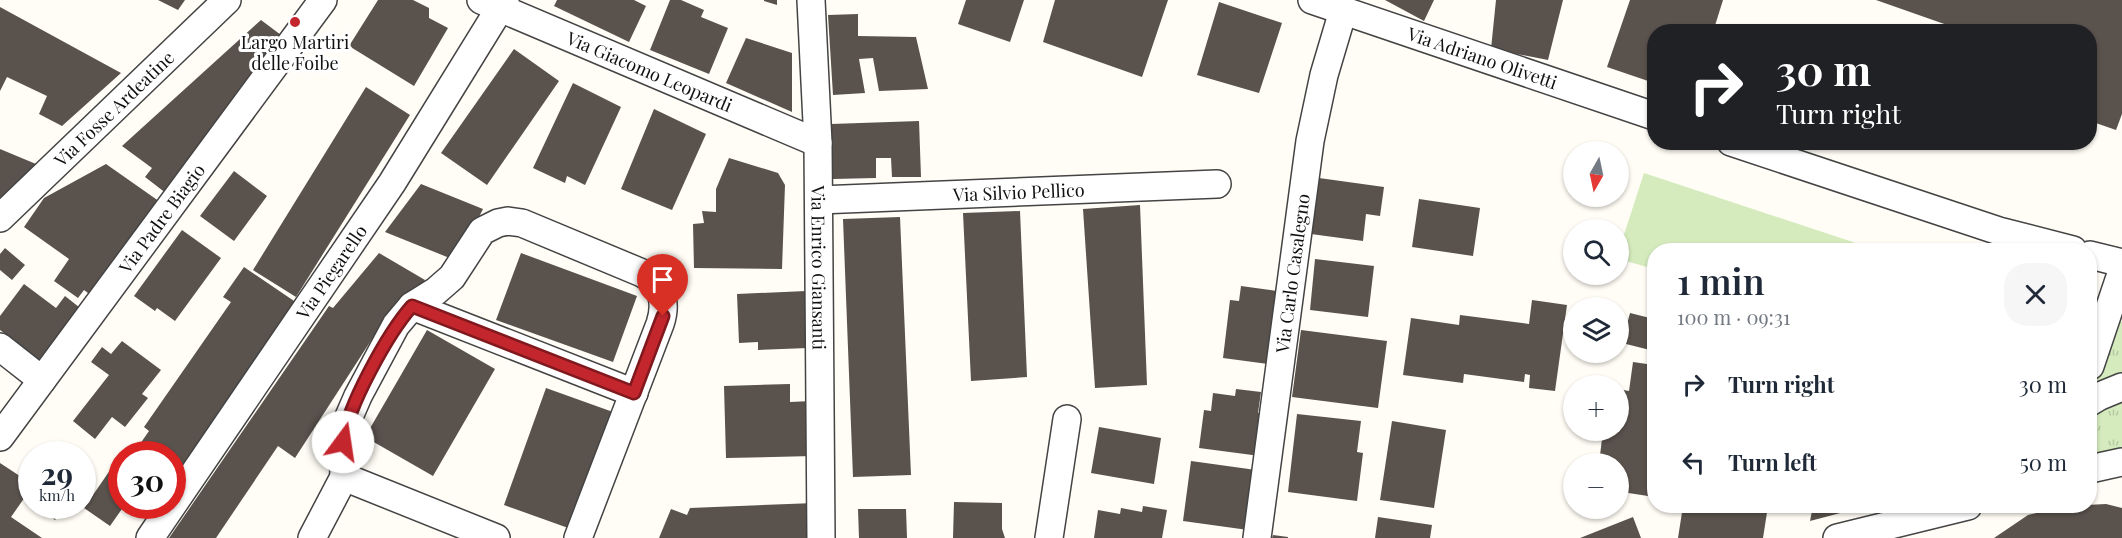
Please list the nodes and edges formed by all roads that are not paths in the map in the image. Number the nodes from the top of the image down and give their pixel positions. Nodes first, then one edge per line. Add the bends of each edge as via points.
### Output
1 (228, 0) edge
2 (323, 0) edge
3 (812, 0) edge
4 (1311, 0) edge
5 (495, 3) edge
6 (1343, 11) junction
7 (1647, 114) edge
8 (818, 142) junction
9 (1755, 150) edge
10 (1217, 184) dead end
11 (819, 200) junction
12 (0, 218) edge
13 (2046, 243) edge
14 (2097, 257) edge
15 (2122, 262) edge
16 (2122, 271) edge
17 (412, 306) junction
18 (2097, 345) edge
19 (0, 347) edge
20 (42, 380) junction
21 (2122, 387) edge
22 (634, 393) junction
23 (2097, 398) edge
24 (1067, 419) dead end
25 (0, 437) edge
26 (2122, 462) edge
27 (2097, 467) edge
28 (344, 477) junction
29 (1939, 513) edge
30 (150, 538) edge
31 (312, 538) edge
32 (496, 538) edge
33 (578, 538) edge
34 (821, 538) edge
35 (1049, 538) edge
36 (1257, 538) edge
37 (1837, 538) edge

1 - 12 street, Via Fosse Ardeatine
2 - 20 street, Via Padre Biagio
3 - 8 street, Via Enrico Giansanti
4 - 6 street, Via Adriano Olivetti
5 - 8 street, Via Giacomo Leopardi
5 - 30 street, Via Piegarello via 392,183
6 - 7 street, Via Adriano Olivetti
6 - 36 street, Via Carlo Casalegno via 1310,141
8 - 11 street, Via Enrico Giansanti
9 - 13 street
10 - 11 street, Via Silvio Pellico
11 - 34 street, Via Enrico Giansanti
14 - 15 street
16 - 18 street
17 - 22 street
17 - 22 street via 452,276 476,237 489,226 508,221 533,226 642,273 659,287 663,316
17 - 28 street via 396,325 350,414 343,442
19 - 20 street
20 - 25 street, Via Padre Biagio
21 - 23 street
22 - 33 street
24 - 35 street
26 - 27 street
28 - 31 street
28 - 32 street
29 - 37 street

